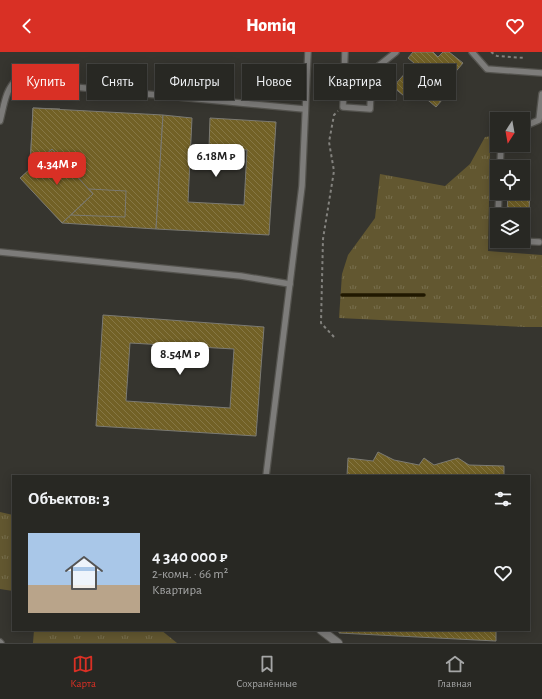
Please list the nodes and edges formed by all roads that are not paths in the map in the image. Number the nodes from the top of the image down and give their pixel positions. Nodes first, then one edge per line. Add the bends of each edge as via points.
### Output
1 (308, 52) edge
2 (345, 52) edge
3 (396, 52) edge
4 (472, 52) edge
5 (542, 73) edge
6 (542, 94) edge
7 (304, 108) junction
8 (0, 121) edge
9 (530, 124) edge
10 (530, 242) edge
11 (539, 242) dead end
12 (0, 252) edge
13 (290, 284) junction
14 (266, 475) edge
15 (322, 631) edge
16 (338, 643) edge

1 - 7 lane
2 - 3 lane via 343,107 370,108 372,71
4 - 5 lane via 488,69
6 - 9 lane via 539,120
7 - 8 lane via 64,86 16,79 7,92
7 - 13 lane via 302,186
10 - 11 lane
12 - 13 lane via 241,276
13 - 14 lane
15 - 16 street

